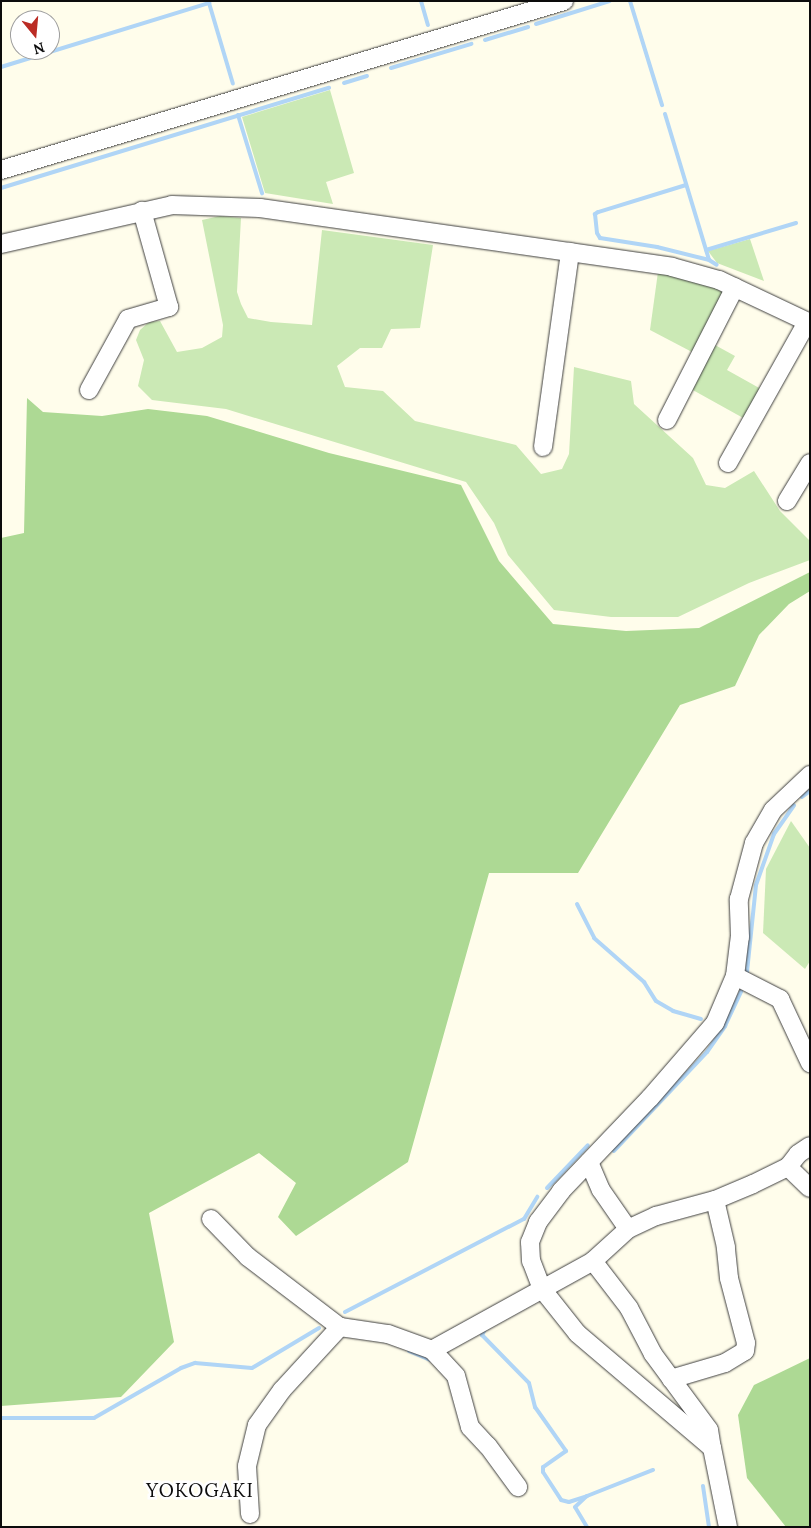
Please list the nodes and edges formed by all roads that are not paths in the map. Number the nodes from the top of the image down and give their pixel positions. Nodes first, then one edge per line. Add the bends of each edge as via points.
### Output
1 (564, 1) edge
2 (1, 170) edge
3 (142, 211) junction
4 (1, 244) edge
5 (570, 252) junction
6 (735, 288) junction
7 (808, 322) edge
8 (89, 390) dead end
9 (667, 420) dead end
10 (543, 447) dead end
11 (728, 463) dead end
12 (810, 463) edge
13 (787, 501) dead end
14 (810, 775) edge
15 (735, 976) junction
16 (810, 1063) edge
17 (810, 1146) edge
18 (589, 1162) junction
19 (788, 1167) junction
20 (810, 1188) edge
21 (714, 1200) junction
22 (211, 1219) dead end
23 (628, 1229) junction
24 (593, 1261) junction
25 (542, 1289) junction
26 (340, 1327) junction
27 (432, 1350) junction
28 (671, 1379) junction
29 (712, 1448) junction
30 (518, 1487) dead end
31 (250, 1514) dead end
32 (728, 1527) edge

1 - 2 street
3 - 4 street
3 - 5 street via 194,204 260,208
3 - 8 street via 169,307 128,319
5 - 6 street via 697,273
5 - 10 street
6 - 7 street
6 - 9 street
7 - 11 street
12 - 13 street
14 - 15 street via 773,810 754,842 739,899 740,937
15 - 16 street via 780,999
15 - 18 street via 715,1023
17 - 19 street
18 - 23 street via 601,1190
18 - 25 street via 553,1201 538,1222 530,1242 531,1261
19 - 20 street
19 - 21 street
21 - 23 street via 656,1216
21 - 28 street via 746,1343 745,1351 725,1363
22 - 26 street via 248,1257
23 - 24 street
24 - 25 street
24 - 28 street via 629,1308
25 - 27 street
25 - 29 street via 577,1333
26 - 27 street via 388,1334
26 - 31 street via 282,1390 257,1425 247,1466
27 - 30 street via 456,1376 470,1427
28 - 29 street via 709,1430
29 - 32 street

